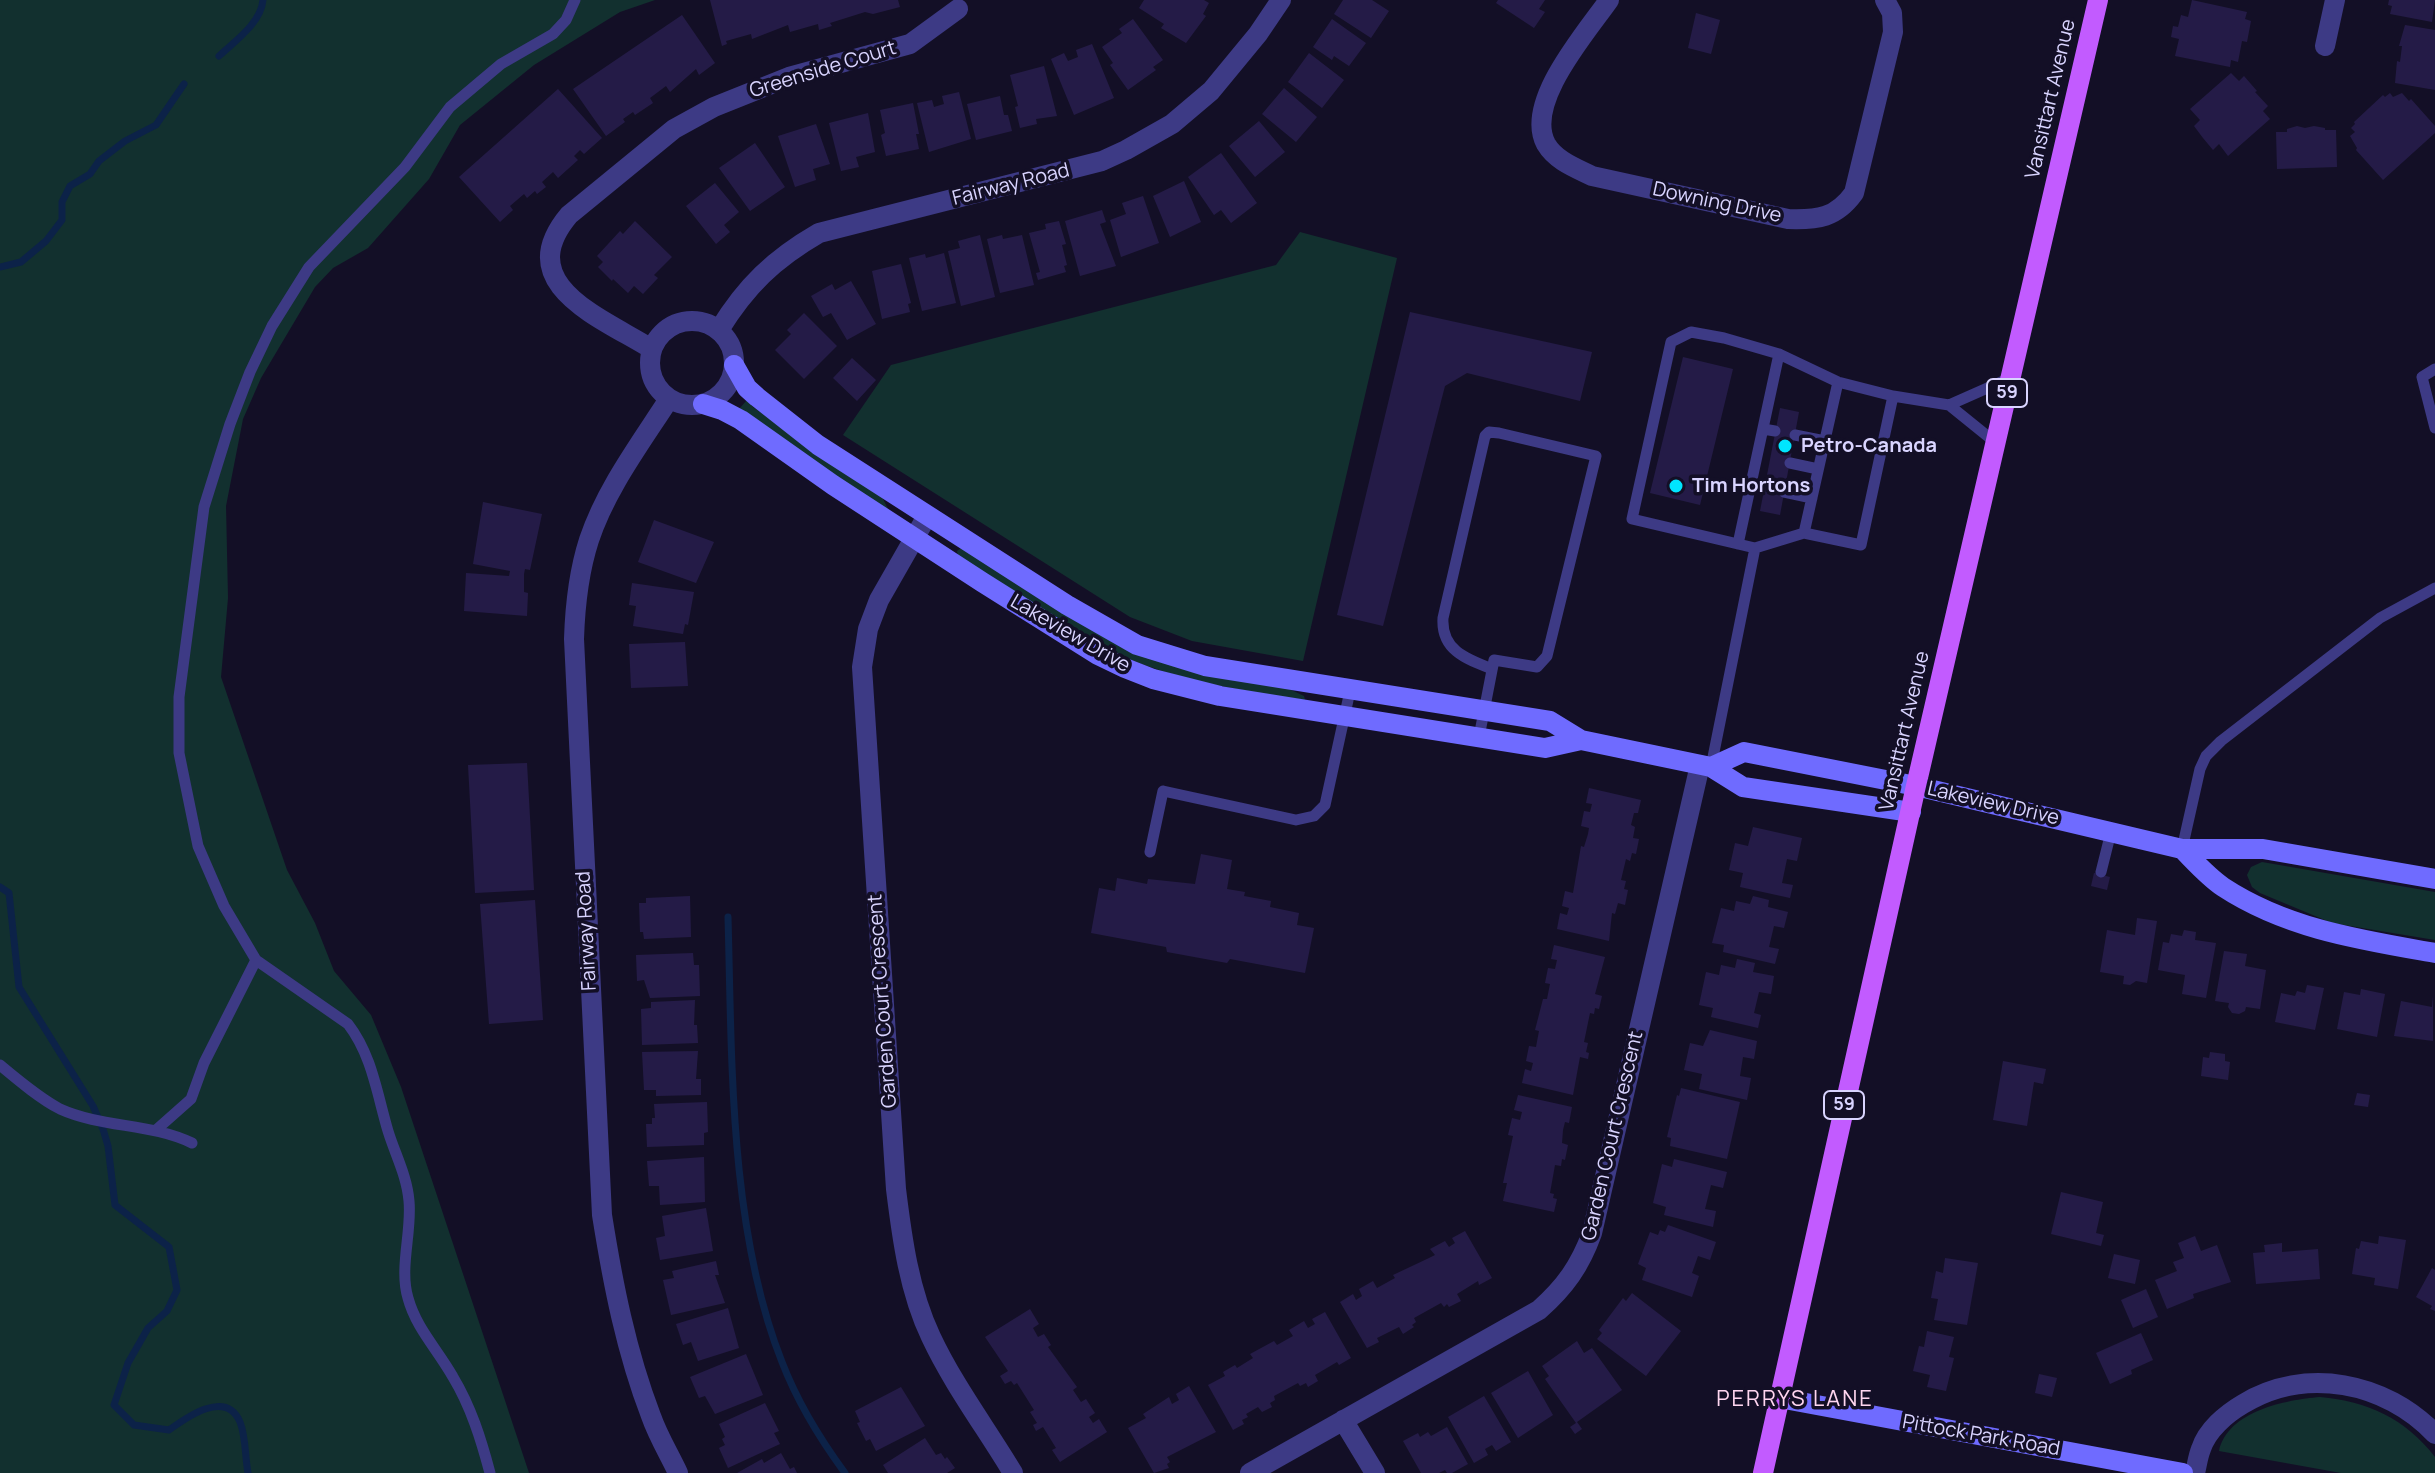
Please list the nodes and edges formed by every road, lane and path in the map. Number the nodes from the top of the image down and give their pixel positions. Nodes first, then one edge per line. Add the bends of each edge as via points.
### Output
1 (575, 0) edge
2 (1281, 0) edge
3 (1609, 0) edge
4 (1885, 0) edge
5 (2098, 0) edge
6 (2335, 0) edge
7 (958, 9) dead end
8 (2325, 46) dead end
9 (719, 330) junction
10 (650, 348) junction
11 (1779, 354) junction
12 (734, 365) junction
13 (2435, 369) edge
14 (2011, 378) junction
15 (1838, 382) junction
16 (1893, 396) junction
17 (669, 399) junction
18 (703, 404) junction
19 (1949, 405) junction
20 (2435, 428) edge
21 (1795, 435) dead end
22 (1825, 441) junction
23 (1996, 443) junction
24 (1790, 463) dead end
25 (1818, 469) junction
26 (1784, 492) dead end
27 (1812, 498) junction
28 (927, 516) junction
29 (1804, 533) junction
30 (915, 537) junction
31 (1738, 544) junction
32 (1755, 548) junction
33 (2435, 588) edge
34 (1492, 669) junction
35 (1350, 691) junction
36 (1484, 711) junction
37 (1345, 716) junction
38 (1479, 737) junction
39 (1581, 740) junction
40 (1705, 766) junction
41 (1916, 786) junction
42 (1911, 812) junction
43 (2111, 832) junction
44 (2182, 849) junction
45 (1150, 852) dead end
46 (2101, 872) dead end
47 (2435, 879) edge
48 (2435, 953) edge
49 (256, 960) junction
50 (0, 1065) edge
51 (156, 1130) junction
52 (192, 1143) dead end
53 (1779, 1398) junction
54 (1343, 1420) junction
55 (2435, 1434) edge
56 (490, 1473) edge
57 (678, 1473) edge
58 (1013, 1473) edge
59 (1250, 1473) edge
60 (1375, 1473) edge
61 (1763, 1473) edge
62 (2183, 1473) edge
63 (2195, 1473) edge

1 - 49 lane via 553,34 501,64 450,107 405,167 309,267 250,372 212,476 183,657 179,753 198,846 224,906
2 - 9 street, Fairway Road via 1211,91 1159,132 1102,161 819,233 767,269 736,301
3 - 4 street, Downing Drive via 1553,84 1540,118 1546,144 1564,162 1592,176 1788,219 1816,220 1844,207 1854,193 1893,32
5 - 14 main road, Vansittart Avenue / 59
6 - 8 street
7 - 10 street, Greenside Court via 910,44 789,77 714,107 674,129 569,215 550,248 555,281 582,307
9 - 10 street via 696,320 683,321 660,334
9 - 12 street via 733,352
10 - 17 street via 650,372
11 - 15 lane
11 - 31 lane via 1758,486
11 - 31 lane via 1691,332 1671,342 1632,519
12 - 18 street via 726,389
12 - 28 street, Lakeview Drive via 747,388 792,427
13 - 20 lane via 2422,377
14 - 19 lane
14 - 23 main road, Vansittart Avenue / 59
15 - 16 lane
15 - 22 lane
16 - 19 lane
16 - 29 lane via 1861,545
17 - 18 street via 689,406
17 - 57 street, Fairway Road via 594,527 574,639 602,1215 632,1361 651,1418
18 - 30 street, Lakeview Drive via 741,420
19 - 23 lane
21 - 22 lane
22 - 25 lane
23 - 41 main road, Vansittart Avenue / 59
24 - 25 lane
25 - 27 lane
26 - 27 lane
27 - 29 lane
28 - 30 street, Garden Court Crescent
28 - 35 street, Lakeview Drive via 1137,645 1205,666
29 - 32 lane
30 - 37 street, Lakeview Drive via 1125,668 1186,689
30 - 58 street, Garden Court Crescent via 879,600 862,667 896,1189 908,1262 931,1338
31 - 32 lane
32 - 40 lane
33 - 44 lane via 2380,618 2206,756
34 - 34 lane via 1494,660 1537,667 1547,656 1596,456 1499,433 1485,436 1442,633 1468,660
34 - 36 lane
35 - 36 street, Lakeview Drive
35 - 37 lane
36 - 38 lane
36 - 39 street, Lakeview Drive via 1550,721
37 - 38 street, Lakeview Drive
37 - 45 lane via 1328,798 1314,816 1296,820 1163,791
38 - 39 street, Lakeview Drive via 1545,748
39 - 40 street, Lakeview Drive
40 - 41 street, Lakeview Drive via 1744,752
40 - 42 street, Lakeview Drive via 1743,787
40 - 54 street, Garden Court Crescent via 1581,1262 1563,1289 1539,1310
41 - 42 main road, Vansittart Avenue / 59
41 - 43 street, Lakeview Drive
42 - 53 main road, Vansittart Avenue / 59
43 - 44 street, Lakeview Drive
43 - 46 lane
44 - 47 street, Lakeview Drive via 2263,849
44 - 48 street via 2221,886 2284,918 2350,939
49 - 51 lane via 191,1099
49 - 56 lane via 348,1024 359,1038 407,1182 406,1293 467,1403
50 - 51 lane via 60,1109
51 - 52 lane
53 - 61 main road, Vansittart Avenue / 59
53 - 62 street, Pittock Park Road
54 - 59 street, Garden Court Crescent
54 - 60 street
55 - 63 street via 2404,1406 2378,1394 2336,1384 2293,1386 2249,1400 2227,1415 2201,1448

